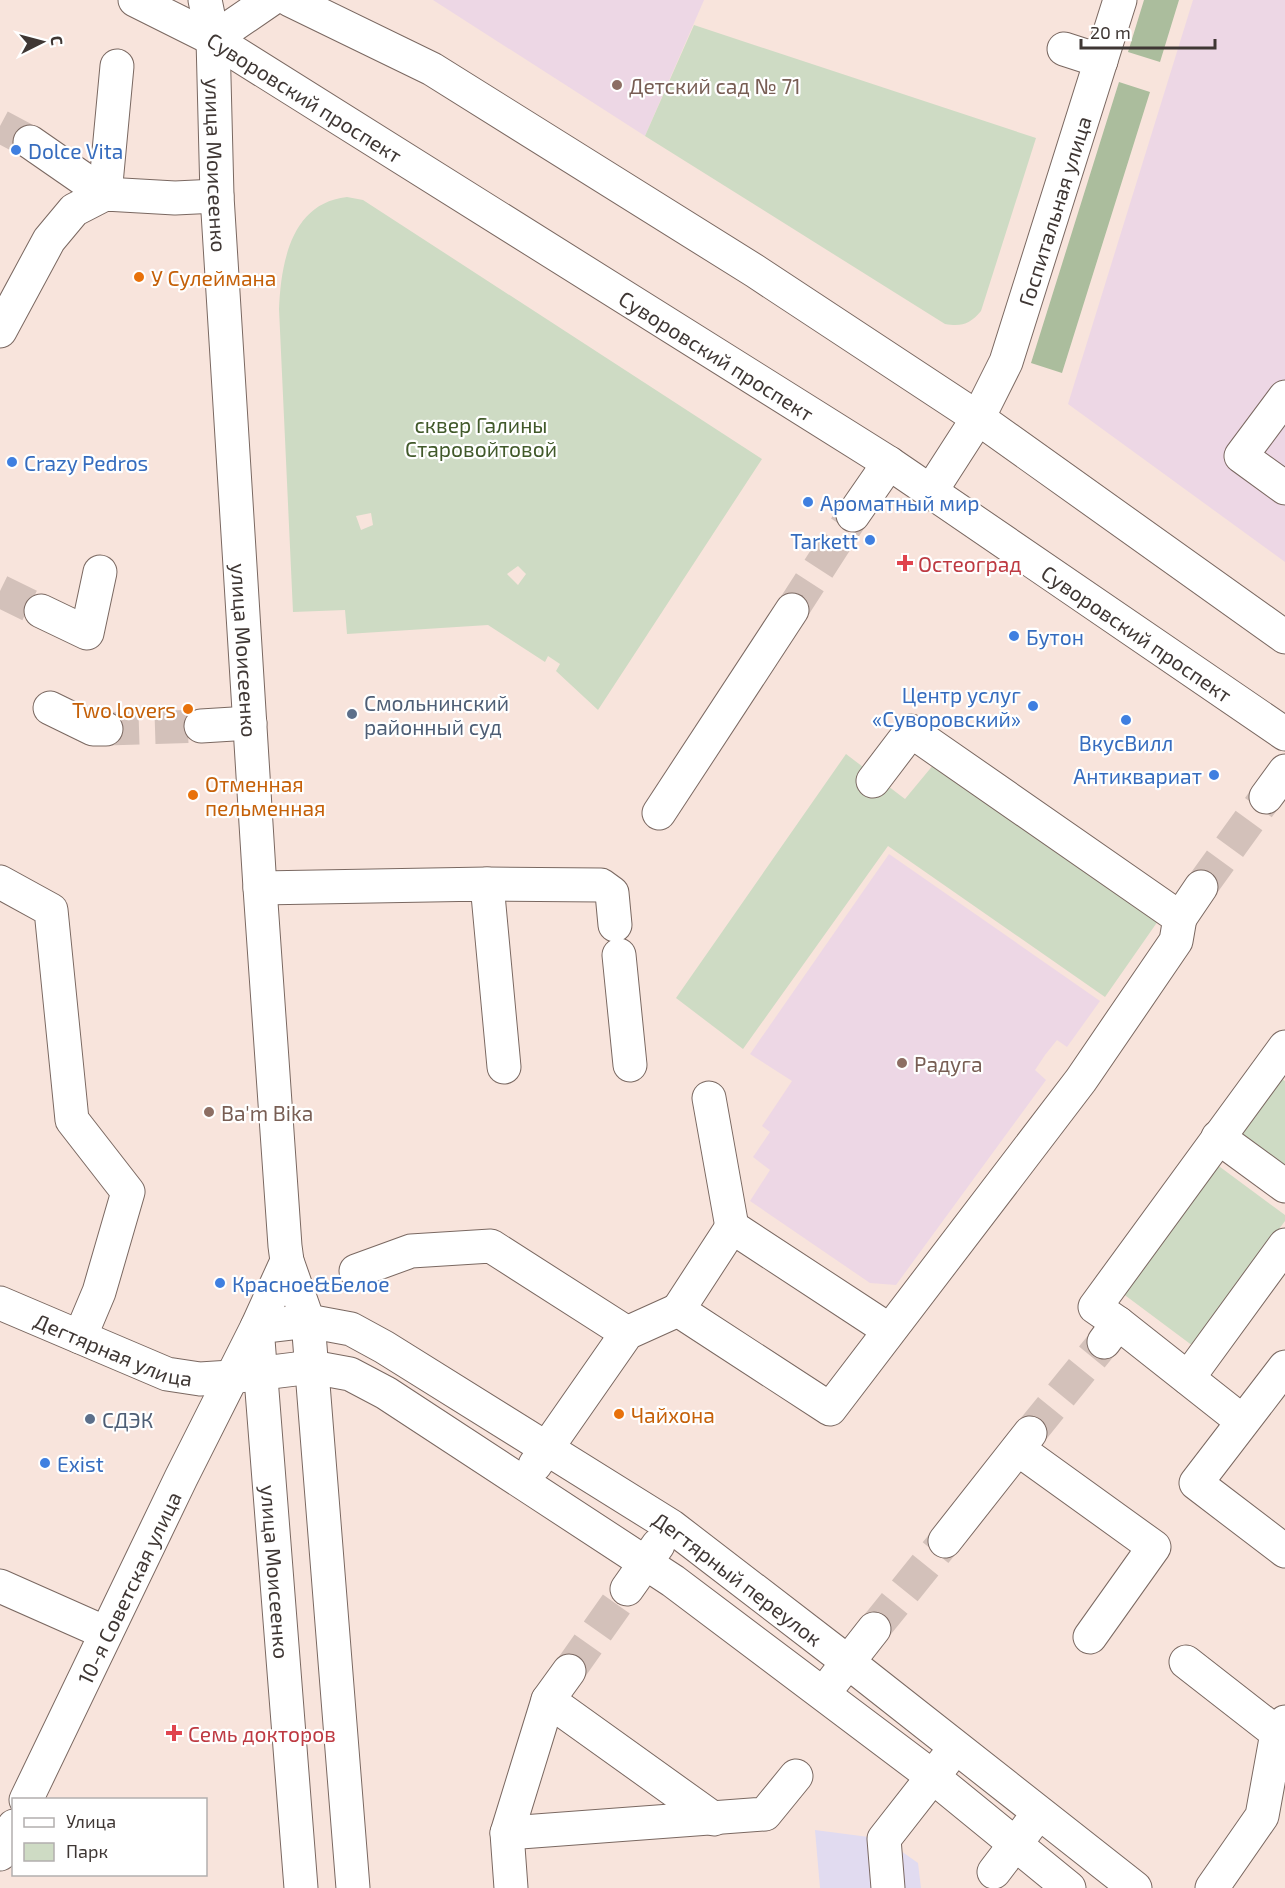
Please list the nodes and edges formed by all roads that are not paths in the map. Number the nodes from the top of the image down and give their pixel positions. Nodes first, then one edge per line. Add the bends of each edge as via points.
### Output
1 (135, 0) edge
2 (205, 0) edge
3 (270, 0) edge
4 (290, 0) edge
5 (1120, 0) edge
6 (213, 39) junction
7 (1064, 49) dead end
8 (1101, 61) junction
9 (117, 66) dead end
10 (30, 142) tunnel mouth
11 (105, 194) junction
12 (217, 196) junction
13 (0, 331) edge
14 (1285, 397) edge
15 (978, 418) junction
16 (889, 463) junction
17 (1285, 488) edge
18 (930, 491) junction
19 (853, 515) tunnel mouth
20 (100, 572) dead end
21 (792, 610) tunnel mouth
22 (41, 611) tunnel mouth
23 (1285, 637) edge
24 (50, 708) dead end
25 (250, 723) junction
26 (201, 726) tunnel mouth
27 (106, 729) tunnel mouth
28 (1285, 734) edge
29 (1285, 771) edge
30 (873, 781) dead end
31 (1266, 797) tunnel mouth
32 (659, 813) dead end
33 (0, 882) edge
34 (487, 884) junction
35 (1201, 887) tunnel mouth
36 (260, 888) junction
37 (1180, 918) junction
38 (1285, 1047) edge
39 (630, 1065) dead end
40 (504, 1067) dead end
41 (709, 1098) dead end
42 (1218, 1137) junction
43 (1285, 1186) edge
44 (732, 1227) junction
45 (1285, 1245) edge
46 (287, 1262) junction
47 (356, 1271) dead end
48 (0, 1303) edge
49 (678, 1310) junction
50 (308, 1321) junction
51 (257, 1327) junction
52 (890, 1330) junction
53 (627, 1333) junction
54 (80, 1337) junction
55 (312, 1367) junction
56 (1285, 1367) edge
57 (246, 1376) junction
58 (1188, 1378) junction
59 (1242, 1421) junction
60 (546, 1447) junction
61 (524, 1481) junction
62 (671, 1526) junction
63 (705, 1535) junction
64 (945, 1541) tunnel mouth
65 (1285, 1551) edge
66 (647, 1562) junction
67 (673, 1581) junction
68 (0, 1586) edge
69 (627, 1589) tunnel mouth
70 (874, 1629) tunnel mouth
71 (106, 1633) junction
72 (1090, 1637) dead end
73 (849, 1662) junction
74 (1186, 1662) dead end
75 (569, 1671) tunnel mouth
76 (824, 1693) junction
77 (548, 1700) junction
78 (1281, 1728) edge
79 (956, 1747) junction
80 (796, 1776) dead end
81 (933, 1777) junction
82 (27, 1798) edge
83 (1039, 1812) junction
84 (714, 1819) junction
85 (12, 1830) edge
86 (507, 1833) junction
87 (1015, 1844) junction
88 (0, 1854) edge
89 (994, 1872) dead end
90 (301, 1888) edge
91 (352, 1888) edge
92 (512, 1888) edge
93 (888, 1888) edge
94 (1069, 1888) edge
95 (1135, 1888) edge
96 (1212, 1888) edge

1 - 6 street, Суворовский проспект
2 - 6 street, улица Моисеенко
3 - 6 street
4 - 15 street via 432,69 755,271
5 - 8 street, Госпитальная улица
6 - 12 street, улица Моисеенко
6 - 16 street, Суворовский проспект
7 - 8 street
8 - 15 street, Госпитальная улица via 1016,334
9 - 11 street
10 - 11 street
11 - 12 street
11 - 13 street via 74,210 49,240
12 - 25 street, улица Моисеенко
14 - 17 street via 1241,456
15 - 18 street, Госпитальная улица
15 - 23 street
16 - 18 street, Суворовский проспект
16 - 19 street
18 - 28 street, Суворовский проспект
20 - 22 street via 87,633
21 - 32 street
24 - 27 street via 93,729
25 - 26 street
25 - 36 street, улица Моисеенко
29 - 31 street
30 - 37 street via 911,731
33 - 54 street via 51,910 72,1120 128,1192 99,1292
34 - 36 street
34 - 39 street via 601,885 612,893
34 - 40 street
35 - 37 street
36 - 46 street, улица Моисеенко
37 - 52 street via 1176,941 1081,1080
38 - 42 street
41 - 44 street
42 - 43 street
42 - 58 street via 1095,1307 1111,1332
44 - 49 street
44 - 52 street
45 - 58 street
46 - 50 street, улица Моисеенко
46 - 51 street, улица Моисеенко
47 - 53 street via 411,1251 491,1246
48 - 54 street, Дегтярная улица
49 - 52 street via 830,1409
49 - 53 street
50 - 51 street
50 - 55 street, улица Моисеенко
50 - 60 street, Дегтярный переулок via 351,1329
51 - 57 street
53 - 60 street
54 - 57 street, Дегтярная улица via 168,1374 200,1379
55 - 57 street, Дегтярная улица
55 - 61 street, Дегтярный переулок via 350,1374 386,1393
55 - 91 street, улица Моисеенко
56 - 59 street
57 - 71 street, 10-я Советская улица
57 - 90 street, улица Моисеенко
58 - 59 street
59 - 65 street via 1196,1483
60 - 61 street
60 - 62 street, Дегтярный переулок
61 - 66 street, Дегтярный переулок
62 - 63 street, Дегтярный переулок
62 - 66 street
63 - 67 street
63 - 73 street, Дегтярный переулок
64 - 72 street via 1024,1441 1154,1547
66 - 67 street, Дегтярный переулок
66 - 69 street
67 - 76 street, Дегтярный переулок
68 - 71 street
70 - 73 street
71 - 82 street, 10-я Советская улица
73 - 76 street
73 - 79 street, Дегтярный переулок
74 - 78 street
75 - 77 street
76 - 81 street, Дегтярный переулок
77 - 84 street
77 - 86 street
78 - 96 street via 1262,1816
79 - 81 street
79 - 83 street, Дегтярный переулок
80 - 84 street via 765,1814
81 - 87 street, Дегтярный переулок
81 - 93 street via 884,1839
83 - 87 street
83 - 95 street, Дегтярный переулок
84 - 86 street
85 - 88 street
86 - 92 street
87 - 89 street
87 - 94 street, Дегтярный переулок

